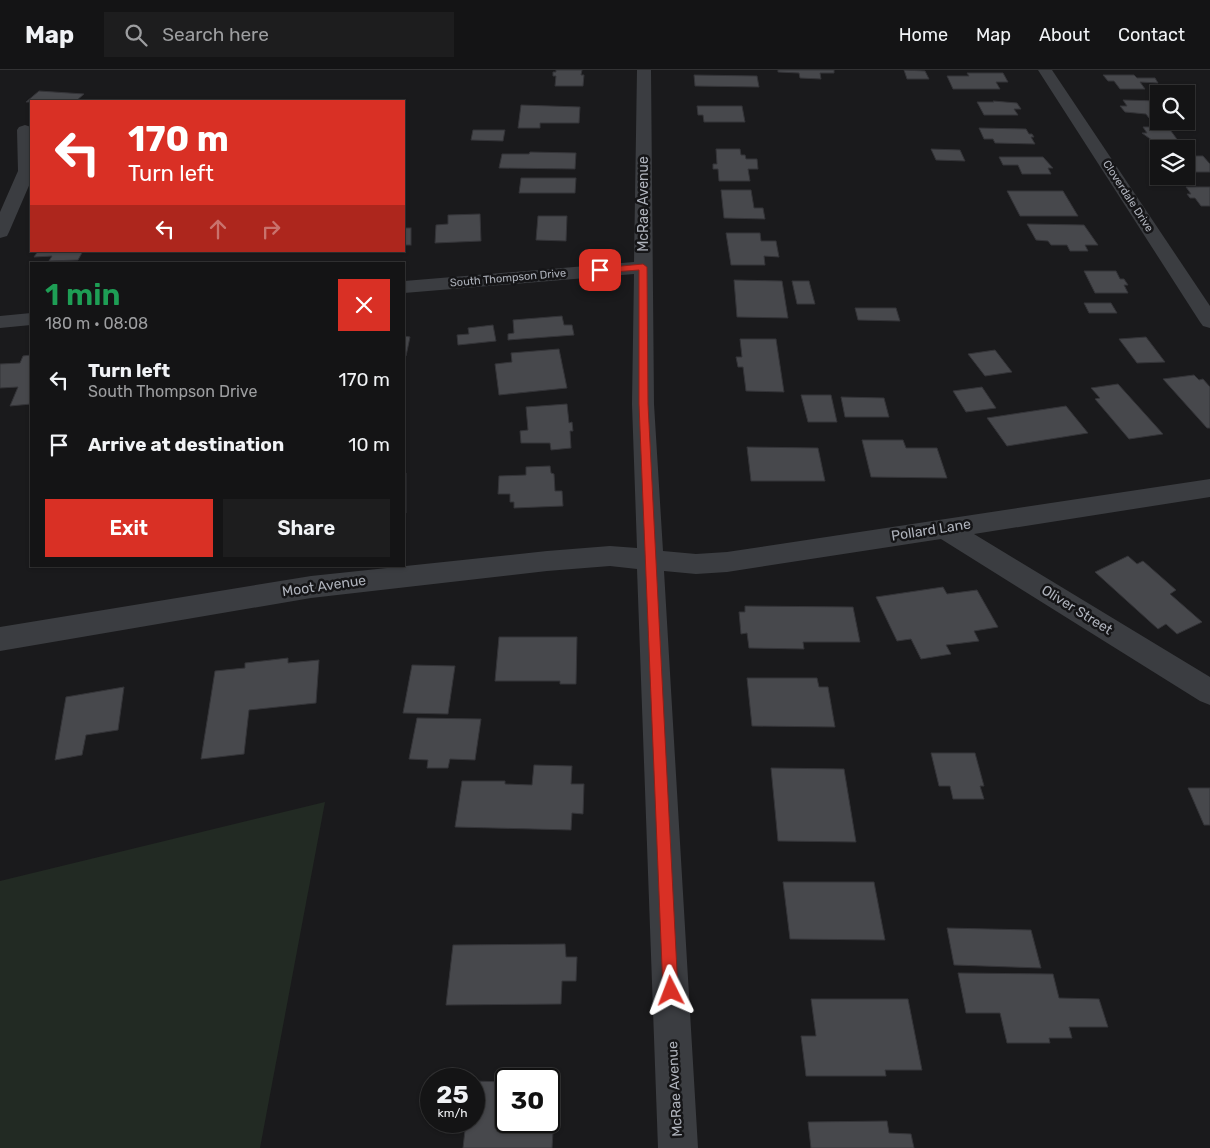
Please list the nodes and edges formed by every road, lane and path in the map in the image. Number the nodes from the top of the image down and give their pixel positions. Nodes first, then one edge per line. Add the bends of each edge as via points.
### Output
1 (644, 70) edge
2 (1045, 70) edge
3 (25, 130) dead end
4 (0, 232) edge
5 (643, 267) junction
6 (405, 287) edge
7 (30, 319) edge
8 (0, 322) edge
9 (1210, 322) edge
10 (1210, 488) edge
11 (944, 528) junction
12 (651, 560) junction
13 (0, 639) edge
14 (1210, 692) edge
15 (678, 1148) edge

1 - 5 street, McRae Avenue
2 - 9 street, Cloverdale Drive
3 - 4 street via 27,171
5 - 6 street, South Thompson Drive
5 - 12 street, McRae Avenue via 644,404
7 - 8 street
10 - 11 street, Pollard Lane
11 - 12 street, Pollard Lane via 727,562 696,564
11 - 14 street, Oliver Street
12 - 13 street, Moot Avenue via 610,556 311,586
12 - 15 street, McRae Avenue

